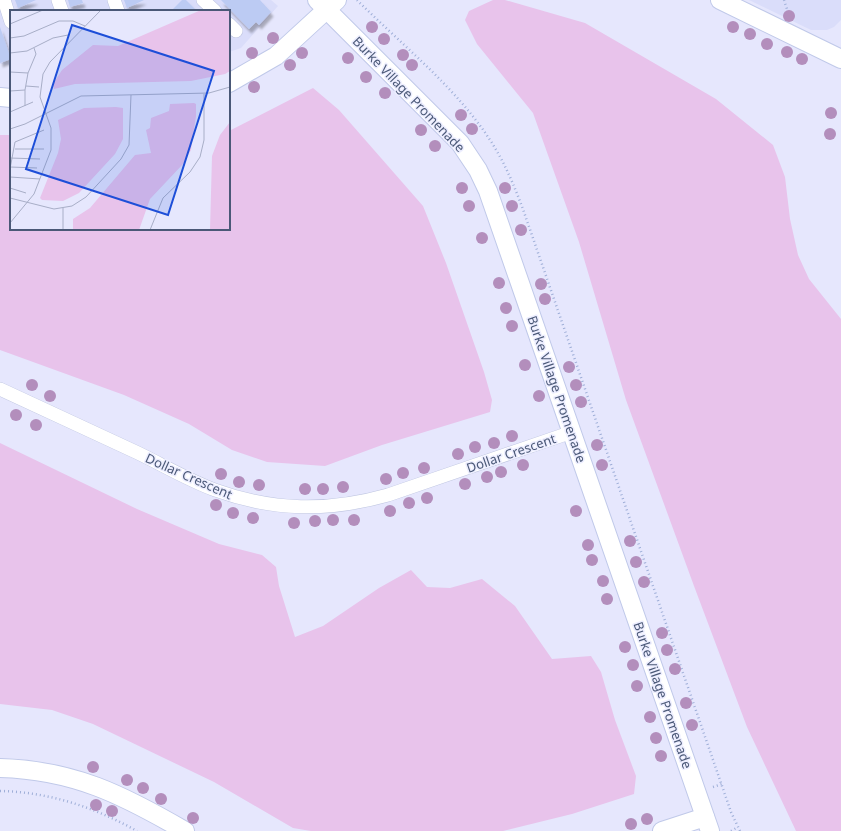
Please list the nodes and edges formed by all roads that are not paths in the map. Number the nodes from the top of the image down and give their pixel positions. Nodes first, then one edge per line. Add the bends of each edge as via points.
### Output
1 (4, 0) edge
2 (58, 0) edge
3 (114, 0) edge
4 (203, 0) edge
5 (720, 0) edge
6 (327, 3) edge
7 (62, 10) edge
8 (118, 10) edge
9 (214, 10) edge
10 (10, 19) edge
11 (841, 59) edge
12 (230, 82) edge
13 (0, 97) edge
14 (10, 98) edge
15 (0, 389) edge
16 (572, 432) junction
17 (0, 768) edge
18 (707, 824) edge
19 (185, 831) edge
20 (662, 831) edge

1 - 10 street
2 - 7 street
3 - 8 street
4 - 9 street
5 - 11 street
6 - 12 street via 276,56
6 - 16 street, Burke Village Promenade via 460,143 478,170 488,191
13 - 14 street
15 - 16 street, Dollar Crescent via 214,489 260,502 304,508 366,501
16 - 18 street, Burke Village Promenade
17 - 19 street via 49,772 79,779 133,801
18 - 20 street

